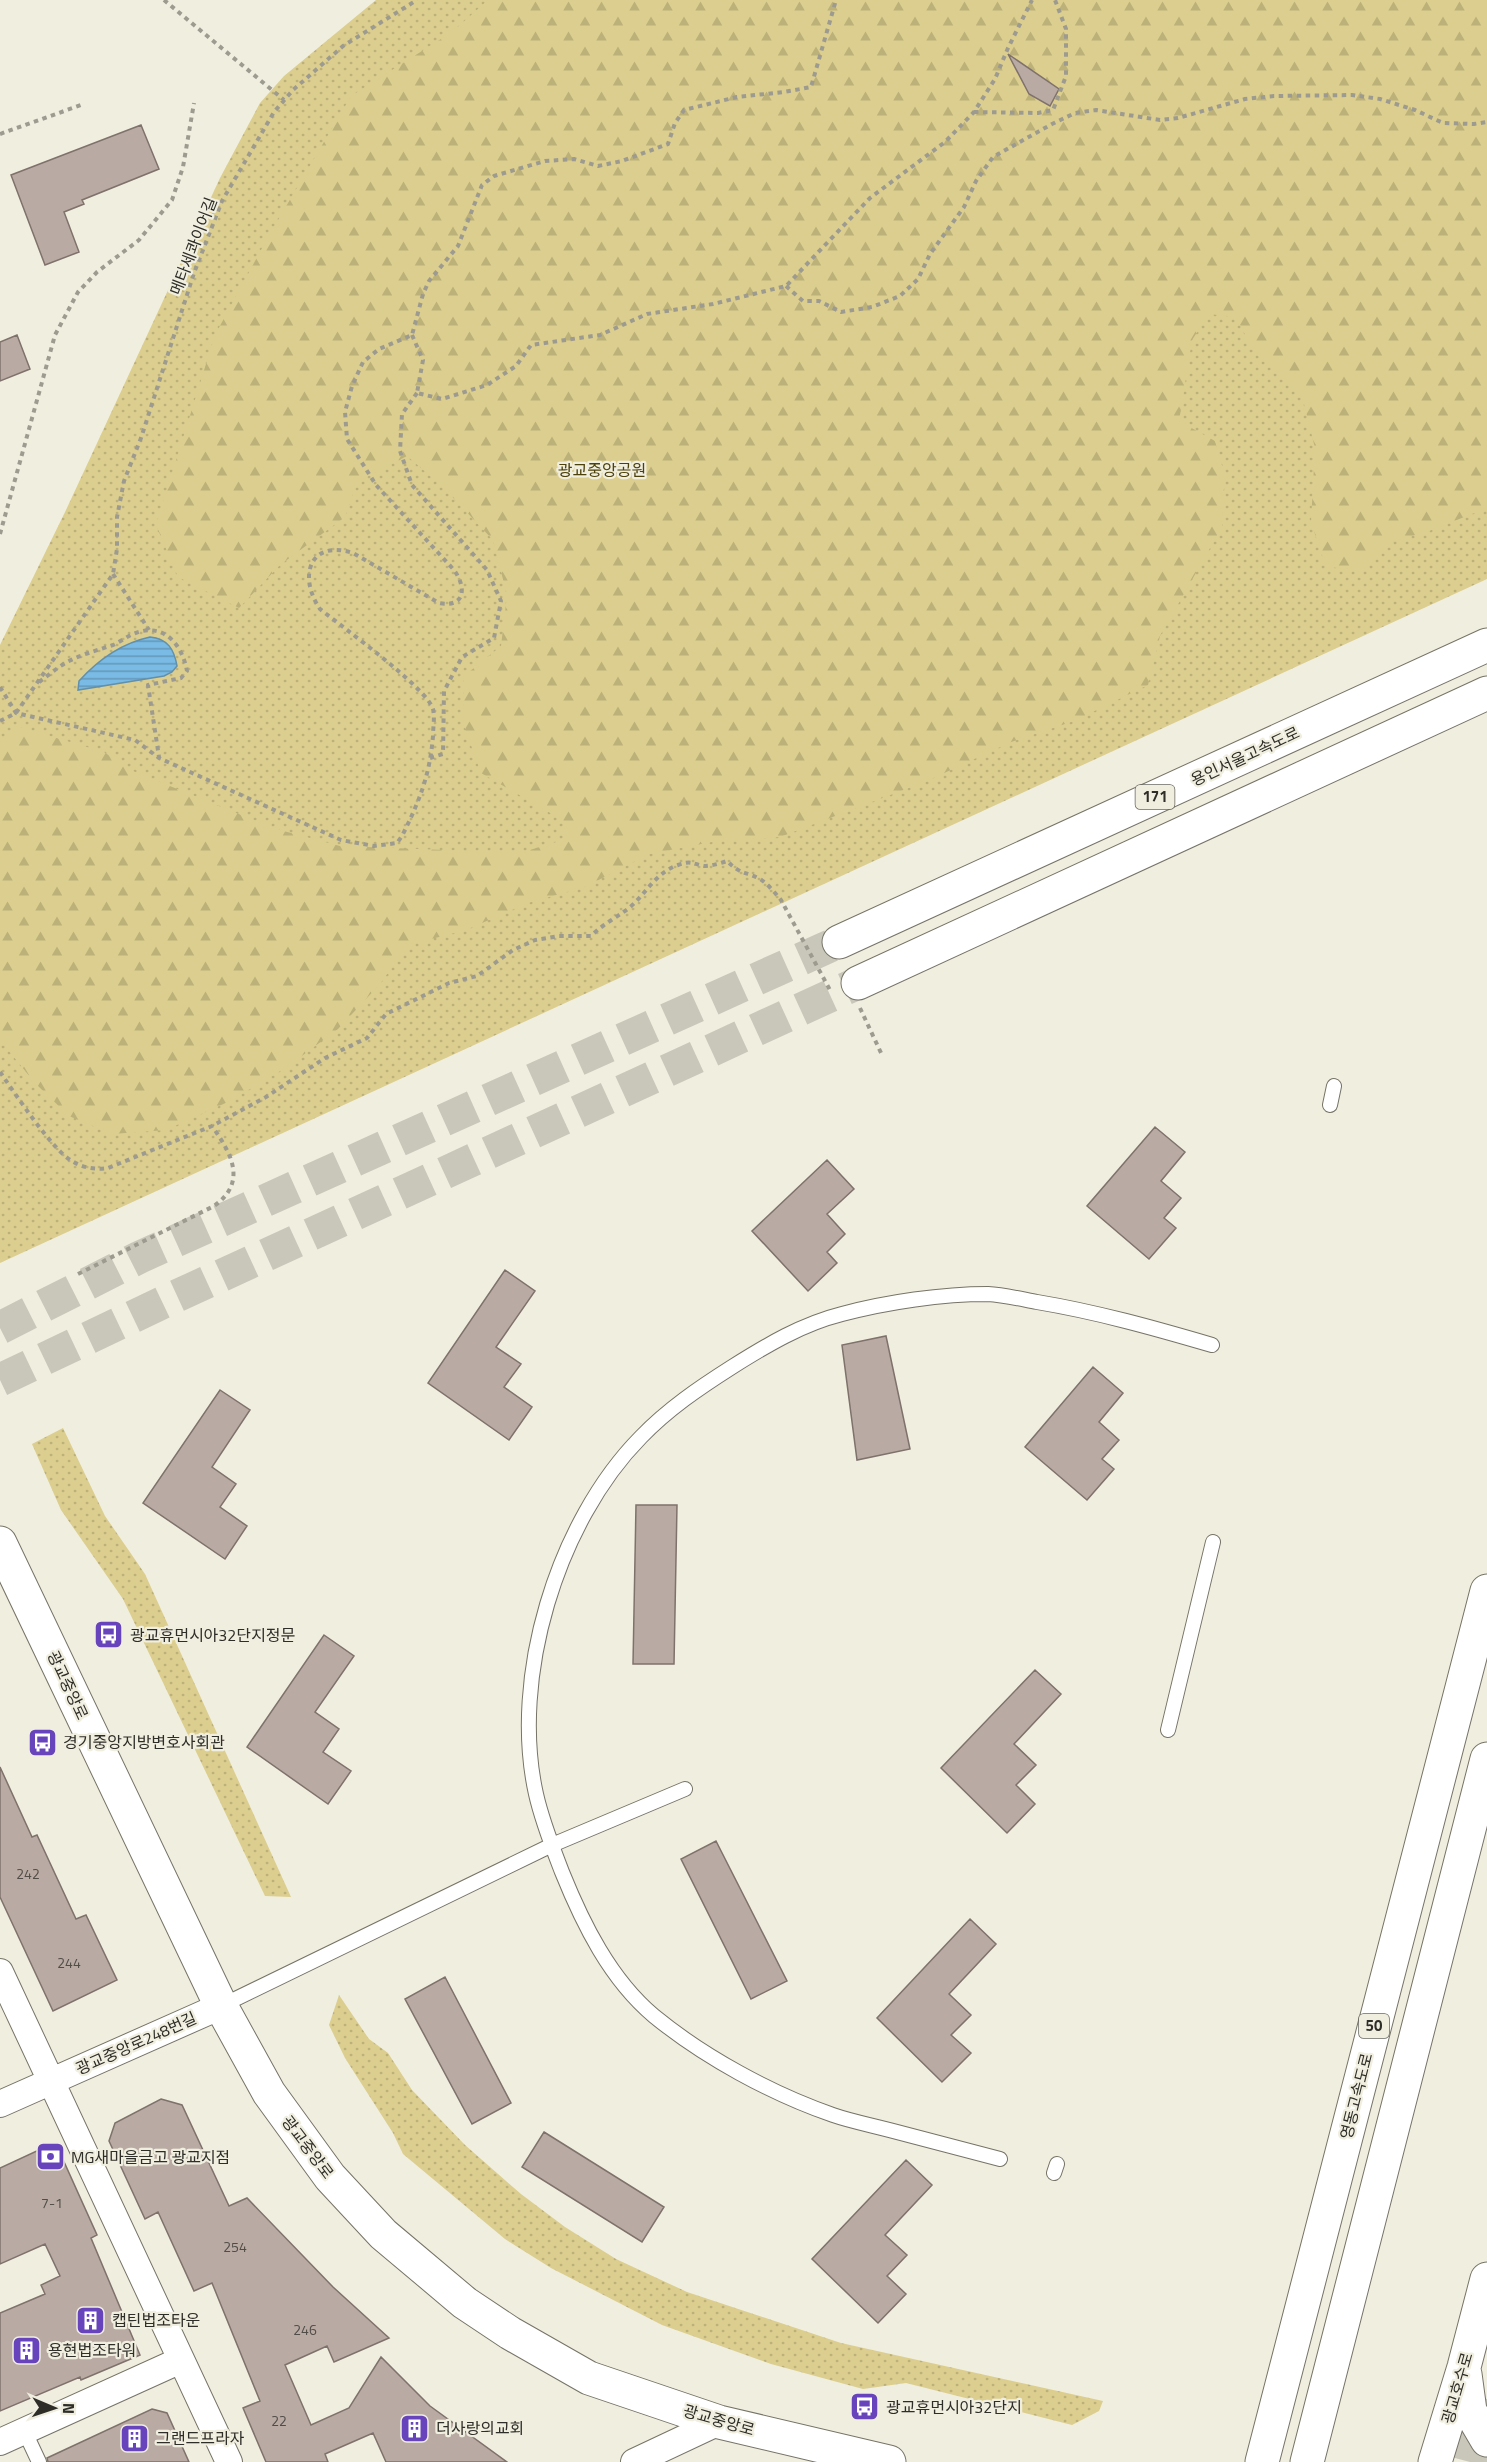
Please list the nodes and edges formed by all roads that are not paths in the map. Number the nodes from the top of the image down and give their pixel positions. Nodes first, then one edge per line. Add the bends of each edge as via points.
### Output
1 (1479, 649) edge
2 (1486, 693) edge
3 (839, 942) tunnel mouth
4 (850, 992) tunnel mouth
5 (1334, 1086) dead end
6 (1330, 1105) dead end
7 (1212, 1345) dead end
8 (1213, 1542) dead end
9 (0, 1543) edge
10 (1487, 1590) edge
11 (1168, 1730) dead end
12 (1487, 1759) edge
13 (685, 1789) dead end
14 (552, 1845) junction
15 (0, 1972) edge
16 (221, 2006) junction
17 (50, 2081) junction
18 (0, 2104) edge
19 (1000, 2159) dead end
20 (1487, 2279) edge
21 (181, 2360) junction
22 (1464, 2367) junction
23 (719, 2422) junction
24 (24, 2430) junction
25 (1487, 2440) edge
26 (0, 2442) edge
27 (39, 2462) edge
28 (229, 2462) edge
29 (634, 2462) edge
30 (889, 2462) edge
31 (1262, 2462) edge
32 (1307, 2462) edge
33 (1435, 2462) edge

1 - 3 main road, 용인서울고속도로 / 171
2 - 4 main road
5 - 6 lane
7 - 14 lane via 1098,1313 990,1294 914,1300 839,1314 785,1334 670,1408 638,1440 591,1504 544,1613 532,1678 530,1726 535,1790
8 - 11 lane
9 - 16 main road, 광교중앙로
10 - 31 main road, 영동고속도로 / 50
12 - 32 main road
13 - 14 lane
14 - 16 lane
14 - 19 lane via 595,1943 640,2002 663,2022 746,2076 835,2116
15 - 17 street
16 - 17 street, 광교중앙로248번길
16 - 23 main road, 광교중앙로 via 269,2092 330,2177 383,2234 425,2270 510,2333 589,2378
17 - 18 street, 광교중앙로248번길
17 - 21 street
20 - 22 main road, 광교호수로
21 - 24 street
21 - 28 street
22 - 25 main road via 1470,2411
22 - 33 main road, 광교호수로
23 - 29 street
23 - 30 main road, 광교중앙로
24 - 26 street
24 - 27 lane

